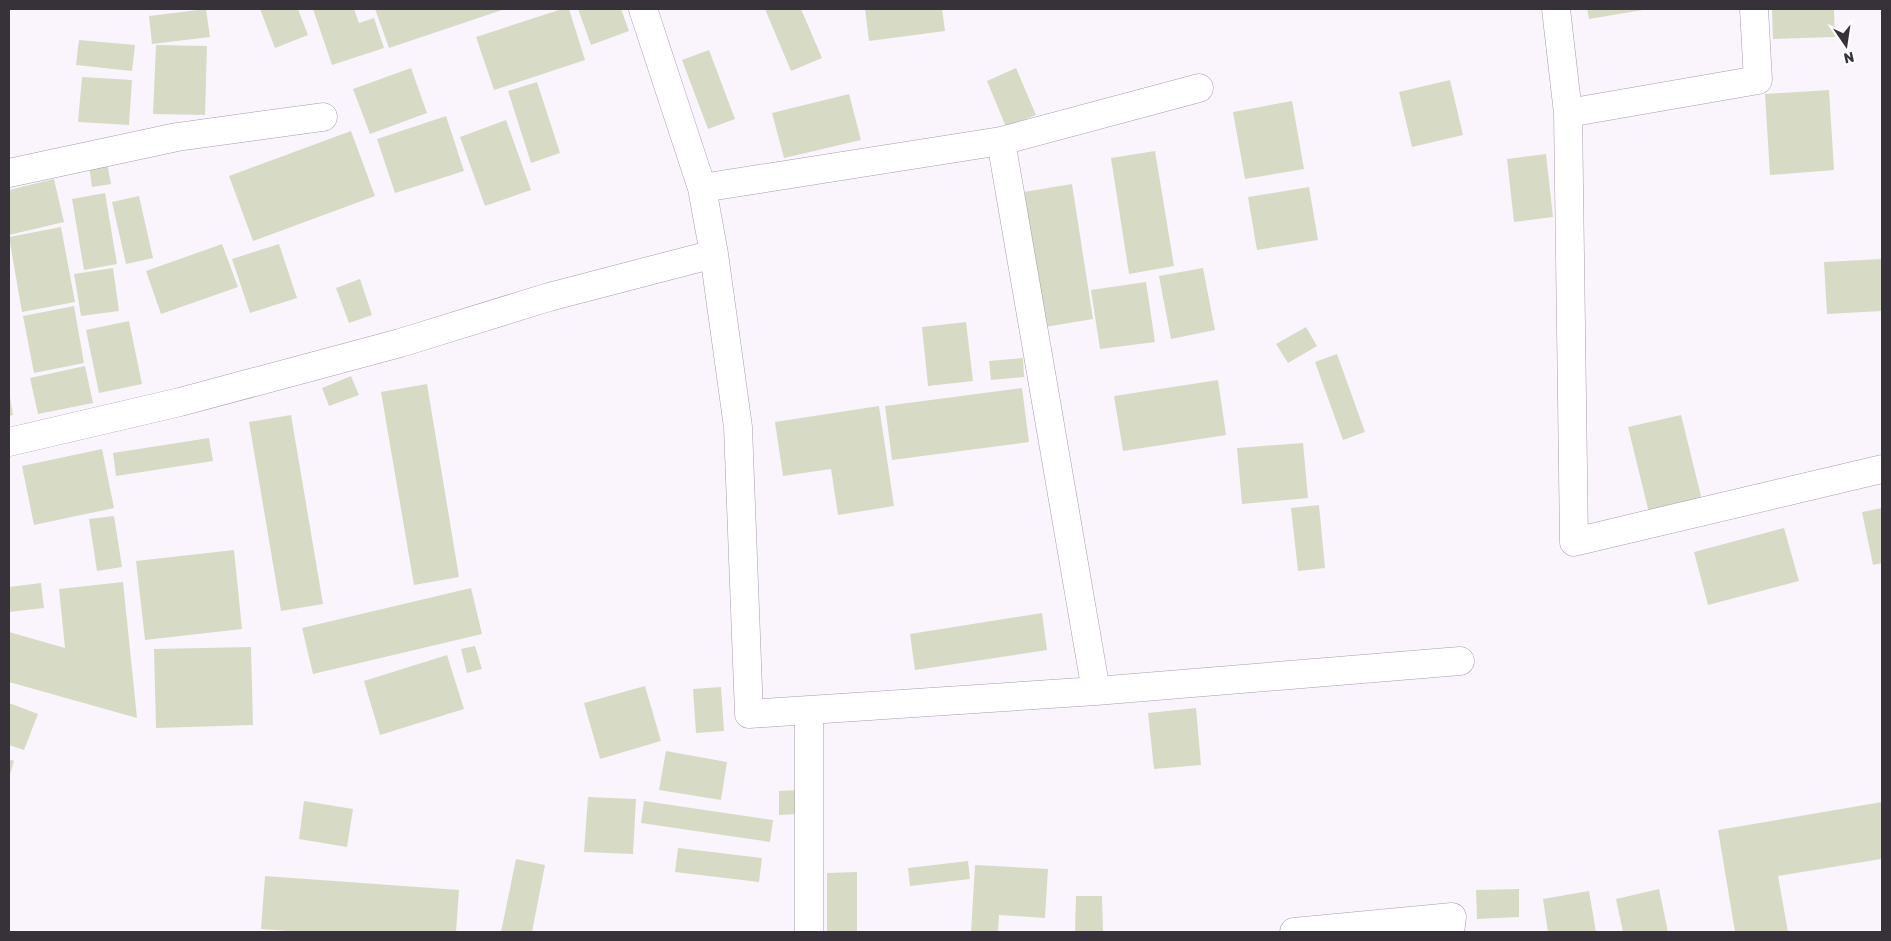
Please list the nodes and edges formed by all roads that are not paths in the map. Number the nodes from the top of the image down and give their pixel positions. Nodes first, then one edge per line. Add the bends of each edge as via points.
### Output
1 (643, 9) edge
2 (1556, 9) edge
3 (1754, 9) edge
4 (1200, 88) dead end
5 (1568, 113) junction
6 (323, 117) dead end
7 (1001, 141) junction
8 (9, 173) edge
9 (702, 188) junction
10 (714, 254) junction
11 (9, 442) edge
12 (1882, 469) edge
13 (1460, 661) dead end
14 (1096, 692) junction
15 (809, 710) junction
16 (809, 932) edge
17 (1294, 932) edge
18 (1450, 932) edge

1 - 9 street
2 - 5 street
3 - 5 street via 1758,80
4 - 7 street
5 - 12 street via 1574,542
6 - 8 street via 177,137
7 - 9 street
7 - 14 street
9 - 10 street
10 - 11 street via 549,297 400,344 180,402
10 - 15 street via 738,427 749,714
13 - 14 street
14 - 15 street
15 - 16 street
17 - 18 street via 1452,917

